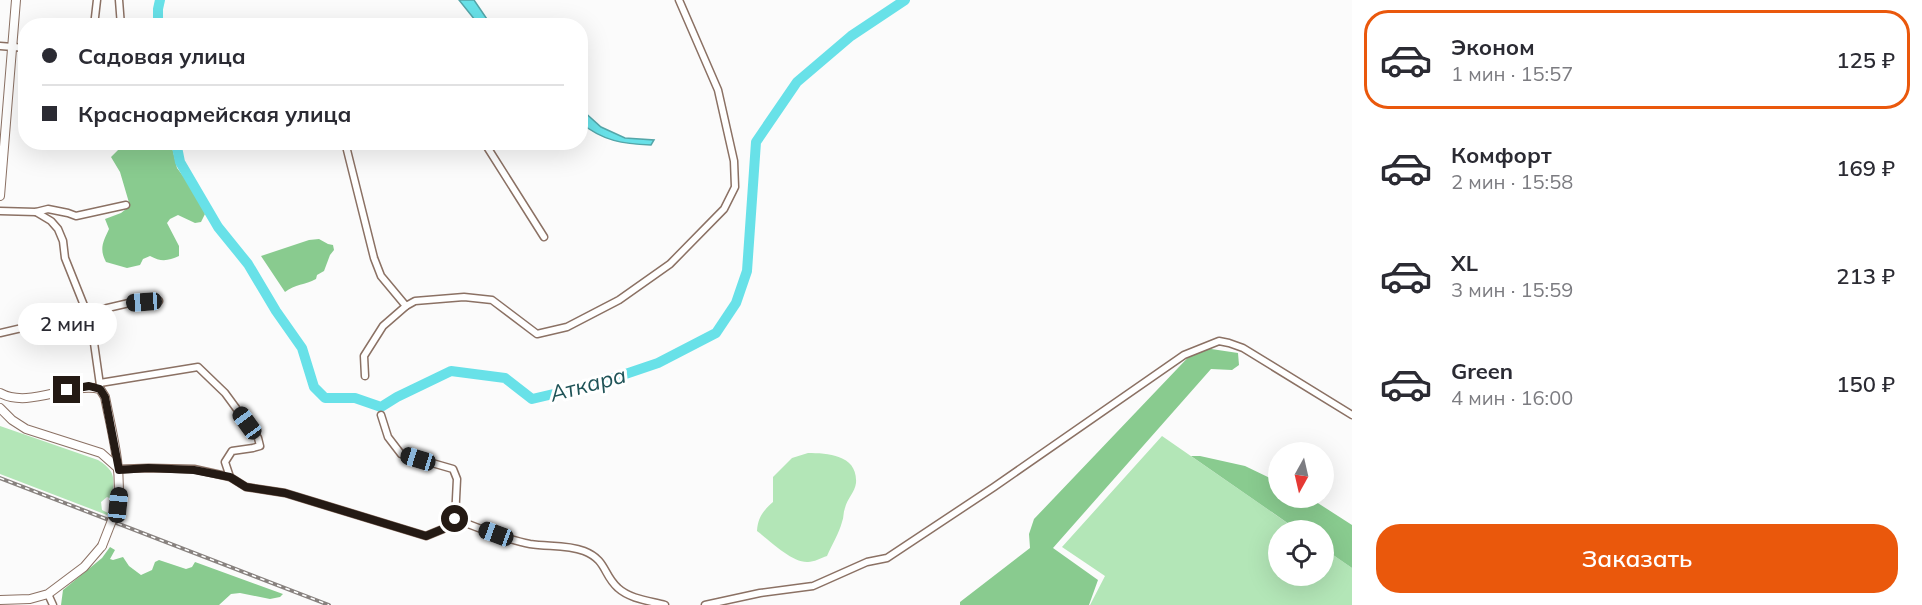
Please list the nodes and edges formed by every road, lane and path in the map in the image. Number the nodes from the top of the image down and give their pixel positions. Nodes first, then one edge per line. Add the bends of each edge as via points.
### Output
1 (16, 0) edge
2 (97, 0) edge
3 (119, 0) edge
4 (679, 0) edge
5 (95, 18) edge
6 (120, 18) edge
7 (0, 46) edge
8 (12, 46) junction
9 (18, 47) edge
10 (347, 150) edge
11 (489, 150) edge
12 (0, 196) edge
13 (126, 205) dead end
14 (0, 211) edge
15 (36, 212) junction
16 (544, 237) dead end
17 (159, 301) dead end
18 (406, 306) junction
19 (87, 313) junction
20 (0, 333) edge
21 (365, 376) dead end
22 (100, 386) junction
23 (0, 393) edge
24 (0, 408) edge
25 (381, 415) dead end
26 (1352, 415) edge
27 (119, 470) junction
28 (230, 477) junction
29 (455, 519) junction
30 (48, 594) junction
31 (0, 600) edge
32 (53, 605) edge
33 (665, 605) edge
34 (705, 605) edge

1 - 8 street
2 - 5 street
3 - 6 street
4 - 18 street via 718,90 734,161 735,187 724,209 670,264 619,300 567,327 537,334 492,300 464,297 415,301
7 - 8 street
8 - 9 street
8 - 12 street
10 - 18 street via 374,258 381,276
11 - 16 street
13 - 15 street via 76,216 48,209
14 - 15 street
15 - 19 street via 58,229
17 - 19 street
18 - 21 street via 383,326 364,356
19 - 20 street
19 - 22 street
22 - 23 street via 22,398
22 - 27 street
22 - 28 street via 198,367 225,393 258,438 260,446 232,451 225,462
24 - 27 street via 26,429 101,453
25 - 29 street via 388,437 401,454 453,469 457,478
26 - 34 street via 1243,348 1219,341 1184,355 887,558 867,562 813,586
27 - 28 street via 194,470
27 - 30 street, bridge via 118,505 102,546 84,567
28 - 29 street via 246,487 285,493 426,536
29 - 33 street via 517,541 587,552 600,560 610,581 619,589
30 - 31 street
30 - 32 street

